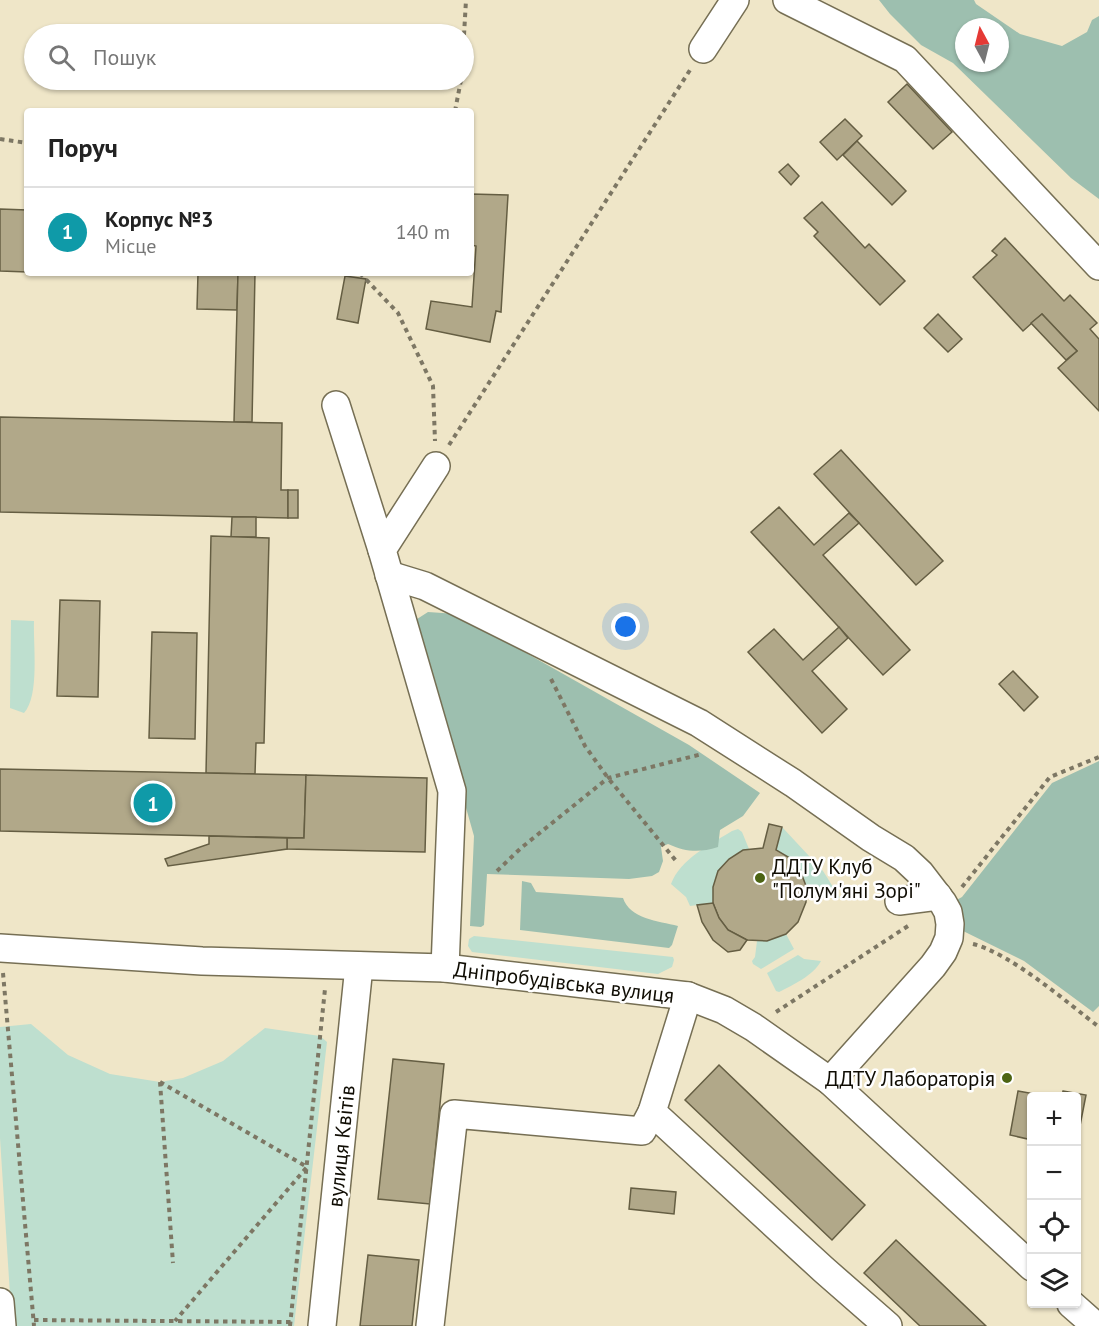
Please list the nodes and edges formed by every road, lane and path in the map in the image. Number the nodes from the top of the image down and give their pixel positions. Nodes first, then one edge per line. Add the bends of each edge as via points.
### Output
1 (466, 0) edge
2 (735, 0) edge
3 (787, 0) edge
4 (465, 24) edge
5 (703, 49) joint
6 (459, 90) edge
7 (456, 108) edge
8 (0, 139) edge
9 (24, 143) edge
10 (1099, 266) edge
11 (363, 276) edge
12 (336, 405) dead end
13 (435, 466) junction
14 (385, 562) junction
15 (535, 642) junction
16 (735, 746) junction
17 (608, 778) junction
18 (677, 862) dead end
19 (496, 871) dead end
20 (938, 896) junction
21 (899, 901) dead end
22 (949, 938) junction
23 (0, 948) edge
24 (328, 964) junction
25 (359, 966) junction
26 (445, 968) junction
27 (688, 996) junction
28 (1099, 1028) edge
29 (830, 1081) junction
30 (652, 1112) junction
31 (307, 1167) junction
32 (1027, 1262) edge
33 (172, 1263) dead end
34 (0, 1302) edge
35 (1076, 1308) edge
36 (34, 1320) junction
37 (175, 1321) junction
38 (290, 1324) edge
39 (2, 1326) edge
40 (34, 1326) edge
41 (322, 1326) edge
42 (430, 1326) edge
43 (888, 1326) edge
44 (1096, 1326) edge

1 - 4 path
2 - 5 street
3 - 10 street via 905,59
5 - 13 path
6 - 7 path
8 - 9 path
11 - 13 path via 398,313 433,386
12 - 14 street
13 - 14 street
14 - 15 street
14 - 26 street via 452,791
15 - 16 street via 699,723
15 - 17 path via 585,746
16 - 17 path
16 - 20 street via 904,858
17 - 18 path
17 - 19 path
20 - 21 street
20 - 22 street via 948,912
22 - 28 path via 984,946 1019,967
22 - 29 street via 933,966
23 - 24 street, Дніпробудівська вулиця via 202,961
23 - 36 path
24 - 25 street, Дніпробудівська вулиця
24 - 31 path
25 - 26 street, Дніпробудівська вулиця
25 - 41 street, вулиця Квітів
26 - 27 street, Дніпробудівська вулиця
27 - 29 street, Дніпробудівська вулиця via 724,1010
27 - 30 street
29 - 32 street, Дніпробудівська вулиця
30 - 42 street via 642,1131 454,1114
30 - 43 street
31 - 33 path via 160,1082
31 - 37 path
31 - 38 path
34 - 39 street
35 - 44 street
36 - 37 path
36 - 40 path
37 - 38 path

